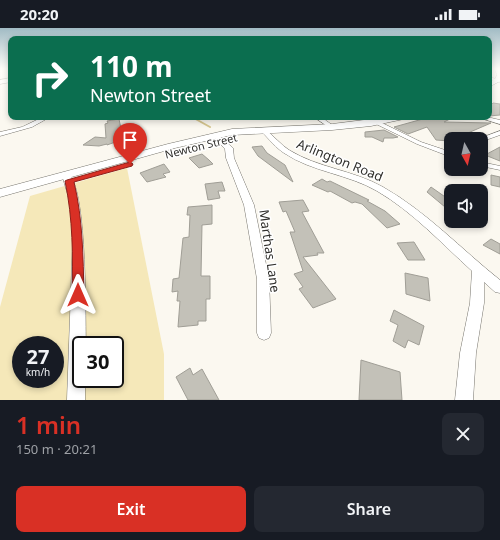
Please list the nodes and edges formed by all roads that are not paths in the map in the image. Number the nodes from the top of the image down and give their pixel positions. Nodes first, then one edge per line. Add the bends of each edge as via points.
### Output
1 (42, 120) edge
2 (322, 120) edge
3 (386, 120) edge
4 (376, 122) junction
5 (332, 127) junction
6 (264, 131) junction
7 (500, 133) edge
8 (0, 134) edge
9 (488, 137) edge
10 (218, 138) junction
11 (444, 151) edge
12 (488, 165) edge
13 (500, 168) edge
14 (68, 178) junction
15 (0, 193) edge
16 (0, 200) edge
17 (478, 271) junction
18 (500, 288) edge
19 (264, 333) dead end
20 (76, 400) edge
21 (464, 400) edge

1 - 8 street via 22,129
2 - 5 street
3 - 4 main road, Newton Street
4 - 5 main road, Newton Street
4 - 11 street via 419,143
5 - 6 main road, Newton Street
6 - 10 main road, Newton Street
6 - 17 street, Arlington Road via 288,153 312,164 362,180 405,205
7 - 9 street
10 - 14 main road, Newton Street
10 - 19 street, Marthas Lane via 228,148 250,205 263,279
12 - 13 street
14 - 15 main road, Newton Street
14 - 16 main road, Newton Street
14 - 20 street via 75,208 78,248
17 - 18 street, Arlington Road
17 - 21 street via 477,303 468,353

